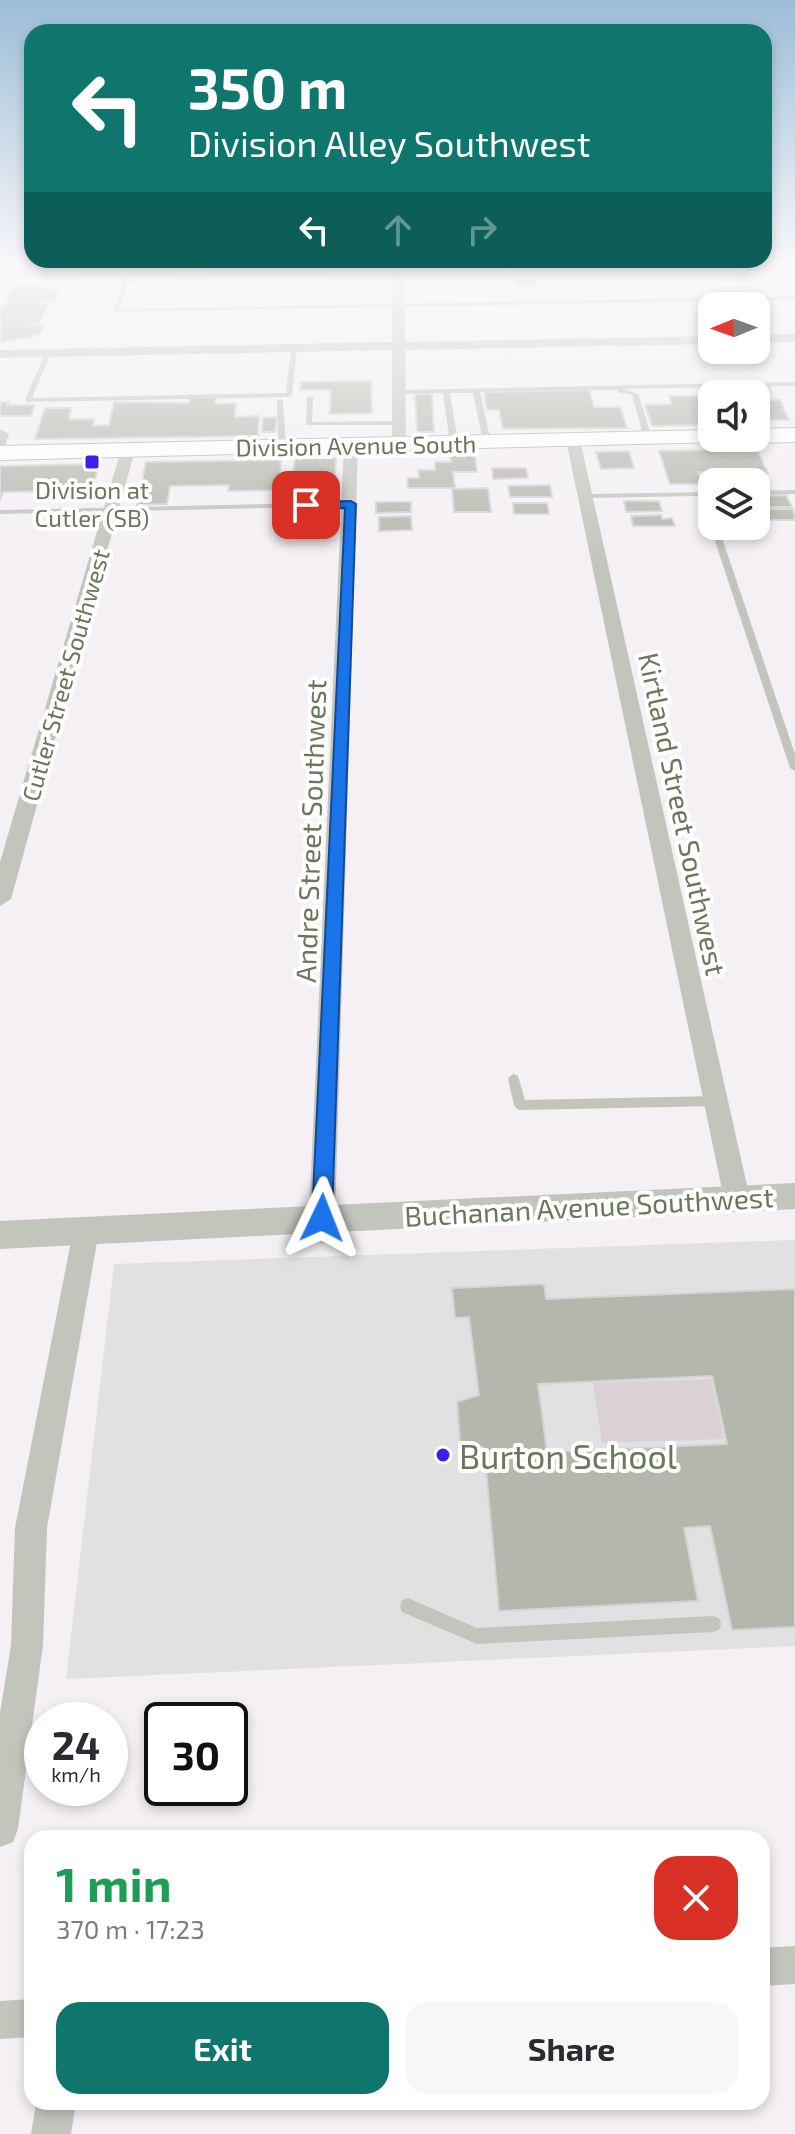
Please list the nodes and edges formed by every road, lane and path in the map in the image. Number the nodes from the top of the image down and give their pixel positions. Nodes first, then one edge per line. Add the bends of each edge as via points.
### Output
1 (42, 367) edge
2 (292, 367) edge
3 (397, 367) edge
4 (795, 384) edge
5 (770, 386) edge
6 (615, 387) junction
7 (476, 390) junction
8 (698, 390) edge
9 (446, 391) junction
10 (398, 392) junction
11 (310, 398) dead end
12 (280, 401) dead end
13 (0, 431) edge
14 (399, 434) junction
15 (795, 435) edge
16 (770, 436) edge
17 (698, 437) edge
18 (648, 438) junction
19 (573, 440) junction
20 (487, 442) junction
21 (454, 443) junction
22 (351, 445) junction
23 (282, 447) junction
24 (128, 450) junction
25 (0, 451) edge
26 (795, 492) edge
27 (770, 493) edge
28 (698, 494) edge
29 (586, 496) junction
30 (351, 504) junction
31 (112, 510) junction
32 (0, 512) edge
33 (718, 540) edge
34 (795, 768) edge
35 (24, 815) junction
36 (0, 816) edge
37 (0, 899) edge
38 (514, 1079) dead end
39 (716, 1101) junction
40 (795, 1196) edge
41 (737, 1199) junction
42 (322, 1218) junction
43 (86, 1231) junction
44 (0, 1235) edge
45 (408, 1606) dead end
46 (713, 1624) dead end
47 (0, 1829) edge
48 (795, 1965) edge
49 (770, 1967) edge
50 (24, 2018) edge
51 (0, 2020) edge
52 (55, 2110) edge
53 (51, 2134) edge

1 - 2 lane via 28,400 289,395
3 - 10 street
4 - 5 lane
6 - 7 lane
6 - 8 lane
6 - 18 lane via 635,394
7 - 9 lane
7 - 20 lane
9 - 10 lane
9 - 21 lane
10 - 14 street
11 - 14 lane via 308,424
12 - 23 lane
13 - 25 lane via 5,434
14 - 21 main road, Division Avenue South
14 - 22 main road, Division Avenue South
15 - 16 main road
17 - 18 main road, Division Avenue South
18 - 19 main road, Division Avenue South
19 - 20 main road, Division Avenue South
19 - 29 street, Kirtland Street Southwest
20 - 21 main road, Division Avenue South
22 - 23 main road, Division Avenue South
22 - 30 street, Andre Street Southwest
23 - 24 main road, Division Avenue South
24 - 25 main road, Division Avenue South
24 - 31 street, Cutler Street Southwest
26 - 27 lane
28 - 29 lane
29 - 39 street, Kirtland Street Southwest
30 - 31 lane
30 - 42 street, Andre Street Southwest
31 - 32 lane
31 - 35 street, Cutler Street Southwest
33 - 34 lane
35 - 36 street
35 - 37 street, Cutler Street Southwest
38 - 39 lane via 520,1105
39 - 41 street, Kirtland Street Southwest
40 - 41 street, Buchanan Avenue Southwest
41 - 42 street, Buchanan Avenue Southwest
42 - 43 street, Buchanan Avenue Southwest
43 - 44 street, Buchanan Avenue Southwest
43 - 47 street via 31,1528 27,1645
45 - 46 lane via 477,1636
48 - 49 street
50 - 51 street
52 - 53 street

